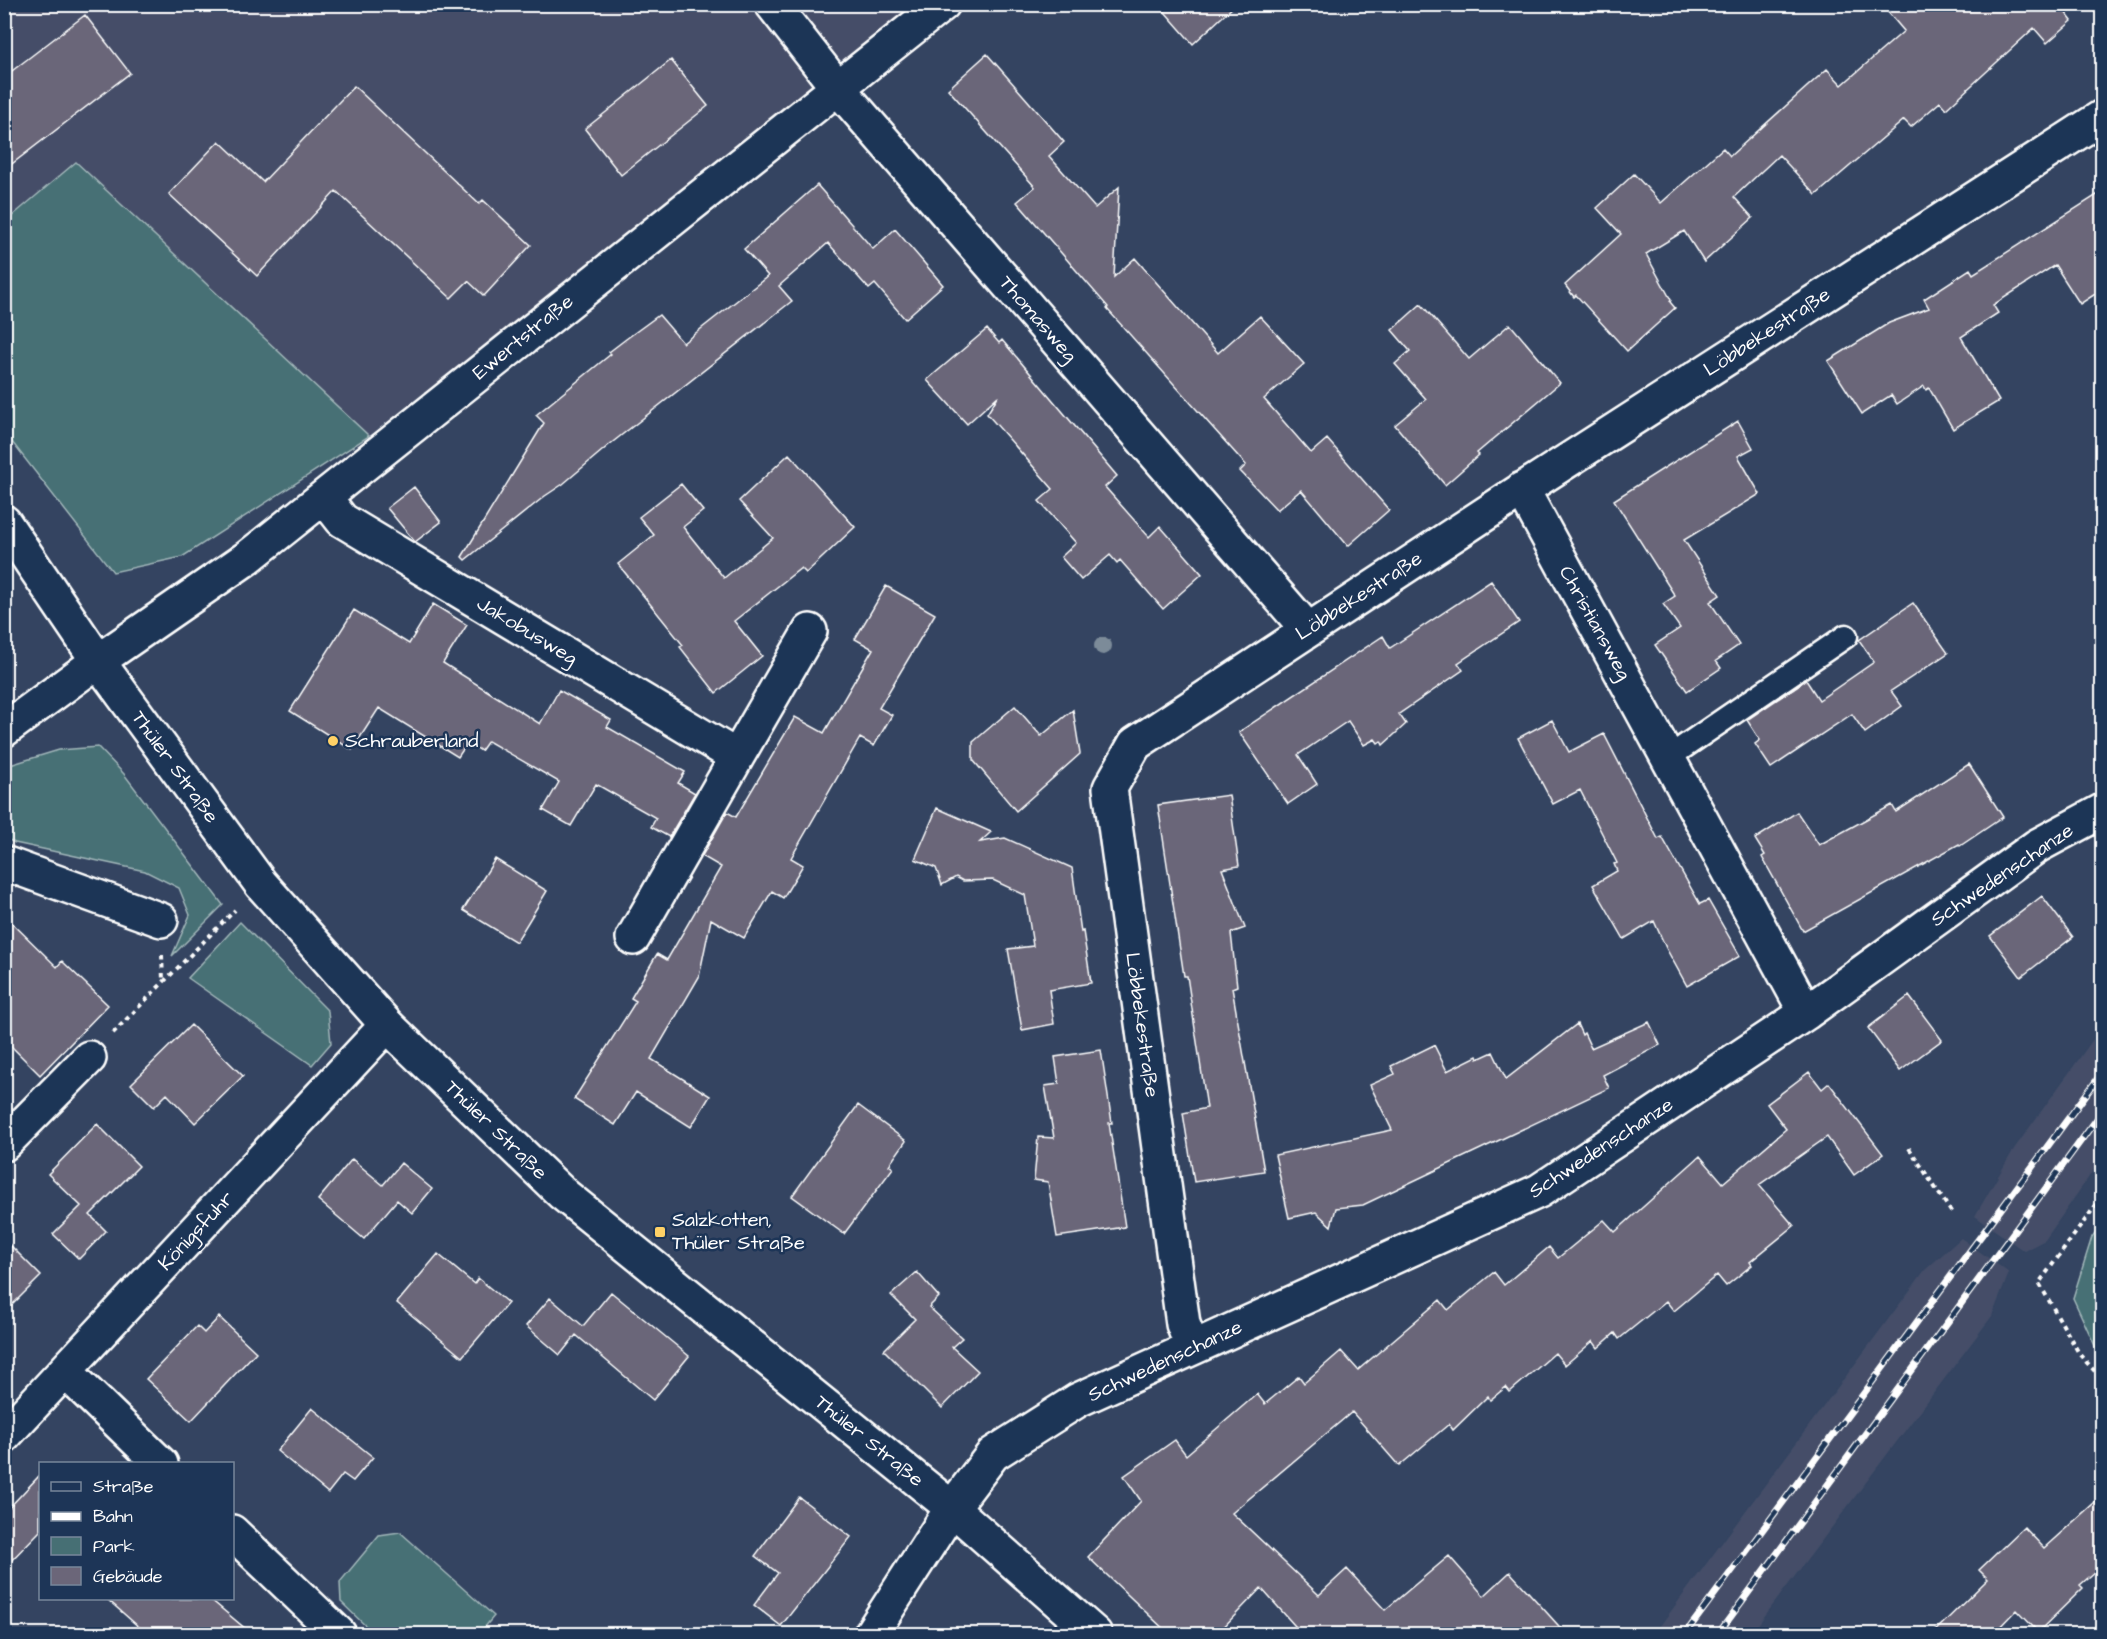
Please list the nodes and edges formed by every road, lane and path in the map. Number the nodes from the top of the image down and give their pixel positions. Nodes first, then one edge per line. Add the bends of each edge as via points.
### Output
1 (772, 4) edge
2 (943, 4) edge
3 (837, 87) junction
4 (2103, 117) edge
5 (1522, 489) junction
6 (324, 497) junction
7 (4, 522) edge
8 (1308, 630) junction
9 (810, 631) dead end
10 (1846, 636) dead end
11 (98, 661) junction
12 (4, 730) edge
13 (737, 757) junction
14 (1669, 757) junction
15 (2103, 811) edge
16 (4, 863) edge
17 (261, 884) junction
18 (161, 920) dead end
19 (633, 938) dead end
20 (1806, 1013) junction
21 (387, 1025) junction
22 (89, 1058) joint
23 (4, 1144) edge
24 (1909, 1148) dead end
25 (2103, 1197) edge
26 (1952, 1213) dead end
27 (1192, 1347) junction
28 (66, 1372) junction
29 (2103, 1379) edge
30 (4, 1436) edge
31 (159, 1462) edge
32 (952, 1508) junction
33 (234, 1534) edge
34 (339, 1635) edge
35 (871, 1635) edge
36 (1095, 1635) edge

1 - 3 street, Thomasweg
2 - 3 street, Ewertstraße
3 - 6 street, Ewertstraße
3 - 8 street, Thomasweg
4 - 5 street, Löbbekestraße
5 - 8 street, Löbbekestraße
5 - 14 street, Christiansweg
6 - 11 street, Ewertstraße via 247,558
6 - 13 street, Jakobusweg via 342,520
7 - 11 street, Thüler Straße
8 - 27 street, Löbbekestraße via 1135,744 1110,788 1183,1324
9 - 13 street
10 - 14 lane
11 - 12 street, Ewertstraße
11 - 17 street, Thüler Straße
13 - 19 street
14 - 20 street, Christiansweg
15 - 20 street, Schwedenschanze via 2037,846
16 - 18 street
17 - 21 street, Thüler Straße
17 - 22 path
20 - 27 street, Schwedenschanze via 1539,1191
21 - 28 street, Königsfuhr
21 - 32 street, Thüler Straße via 563,1194
22 - 23 street
24 - 26 path
25 - 29 path via 2039,1283 2080,1355
27 - 32 street, Schwedenschanze via 1078,1400 993,1454
28 - 30 street, Königsfuhr
28 - 31 street
32 - 35 street, Schwedenschanze
32 - 36 street, Thüler Straße
33 - 34 street

